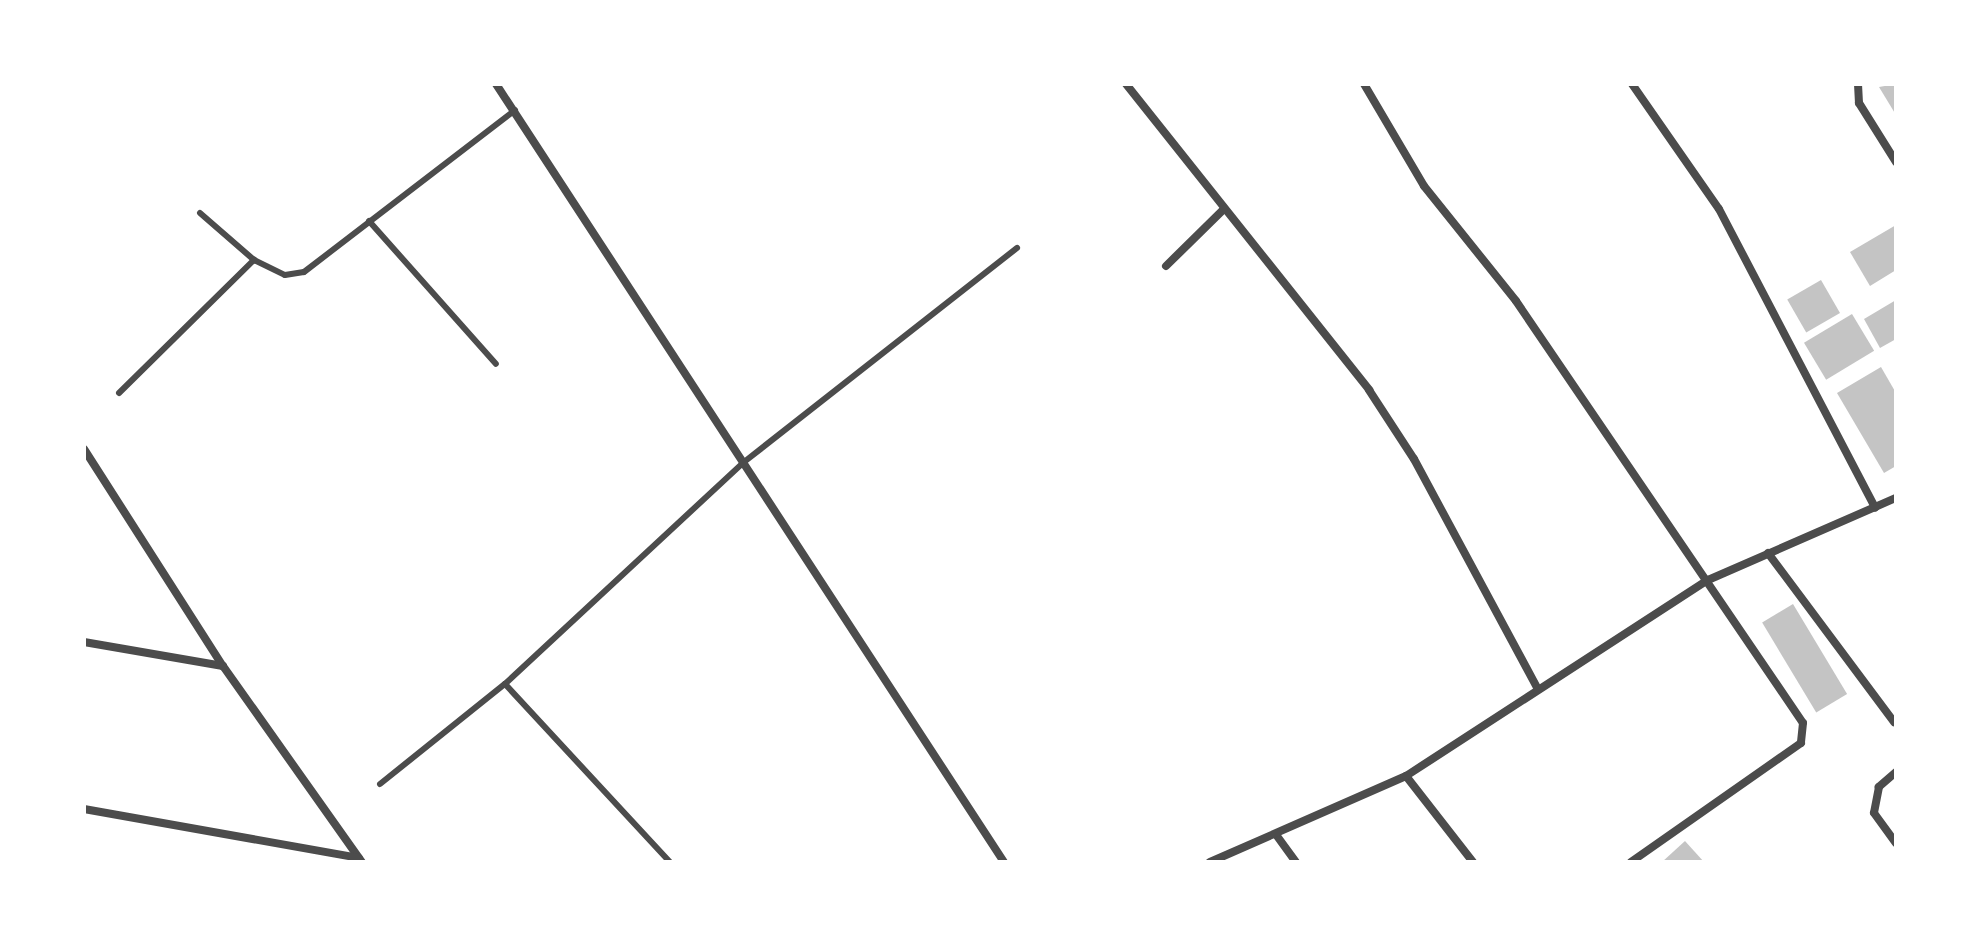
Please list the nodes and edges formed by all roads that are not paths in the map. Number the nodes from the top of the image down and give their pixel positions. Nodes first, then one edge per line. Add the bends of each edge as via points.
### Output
1 (496, 84) edge
2 (1126, 84) edge
3 (1364, 84) edge
4 (1632, 84) edge
5 (1858, 84) edge
6 (515, 110) junction
7 (1896, 162) edge
8 (1223, 210) junction
9 (200, 213) dead end
10 (369, 221) junction
11 (1017, 248) dead end
12 (254, 260) junction
13 (1166, 266) dead end
14 (496, 364) dead end
15 (119, 393) dead end
16 (84, 449) edge
17 (744, 462) junction
18 (1896, 498) edge
19 (1875, 508) junction
20 (1768, 553) junction
21 (1708, 580) junction
22 (84, 642) edge
23 (223, 666) junction
24 (505, 684) junction
25 (1538, 689) junction
26 (1894, 722) edge
27 (1896, 772) edge
28 (1406, 776) junction
29 (380, 784) dead end
30 (84, 809) edge
31 (1277, 836) junction
32 (1896, 843) edge
33 (361, 860) edge
34 (670, 862) edge
35 (1004, 862) edge
36 (1210, 862) edge
37 (1296, 862) edge
38 (1473, 862) edge
39 (1631, 862) edge

1 - 6 street
2 - 8 street
3 - 21 street via 1424,186 1516,301
4 - 19 street via 1719,209
5 - 7 street via 1859,103
6 - 10 lane
6 - 17 street
8 - 13 street
8 - 25 street via 1300,295 1414,459
9 - 12 lane
10 - 12 lane via 304,272 285,275
10 - 14 lane
11 - 17 lane
12 - 15 lane
16 - 23 street
17 - 24 lane
17 - 35 street
18 - 19 street
19 - 20 street
20 - 21 street
20 - 26 street
21 - 25 street
21 - 39 street via 1797,709 1804,735
22 - 23 street
23 - 33 street
24 - 29 lane
24 - 34 lane
25 - 28 street
27 - 32 street via 1879,787 1874,813
28 - 31 street
28 - 38 street
30 - 33 street
31 - 36 street
31 - 37 street

